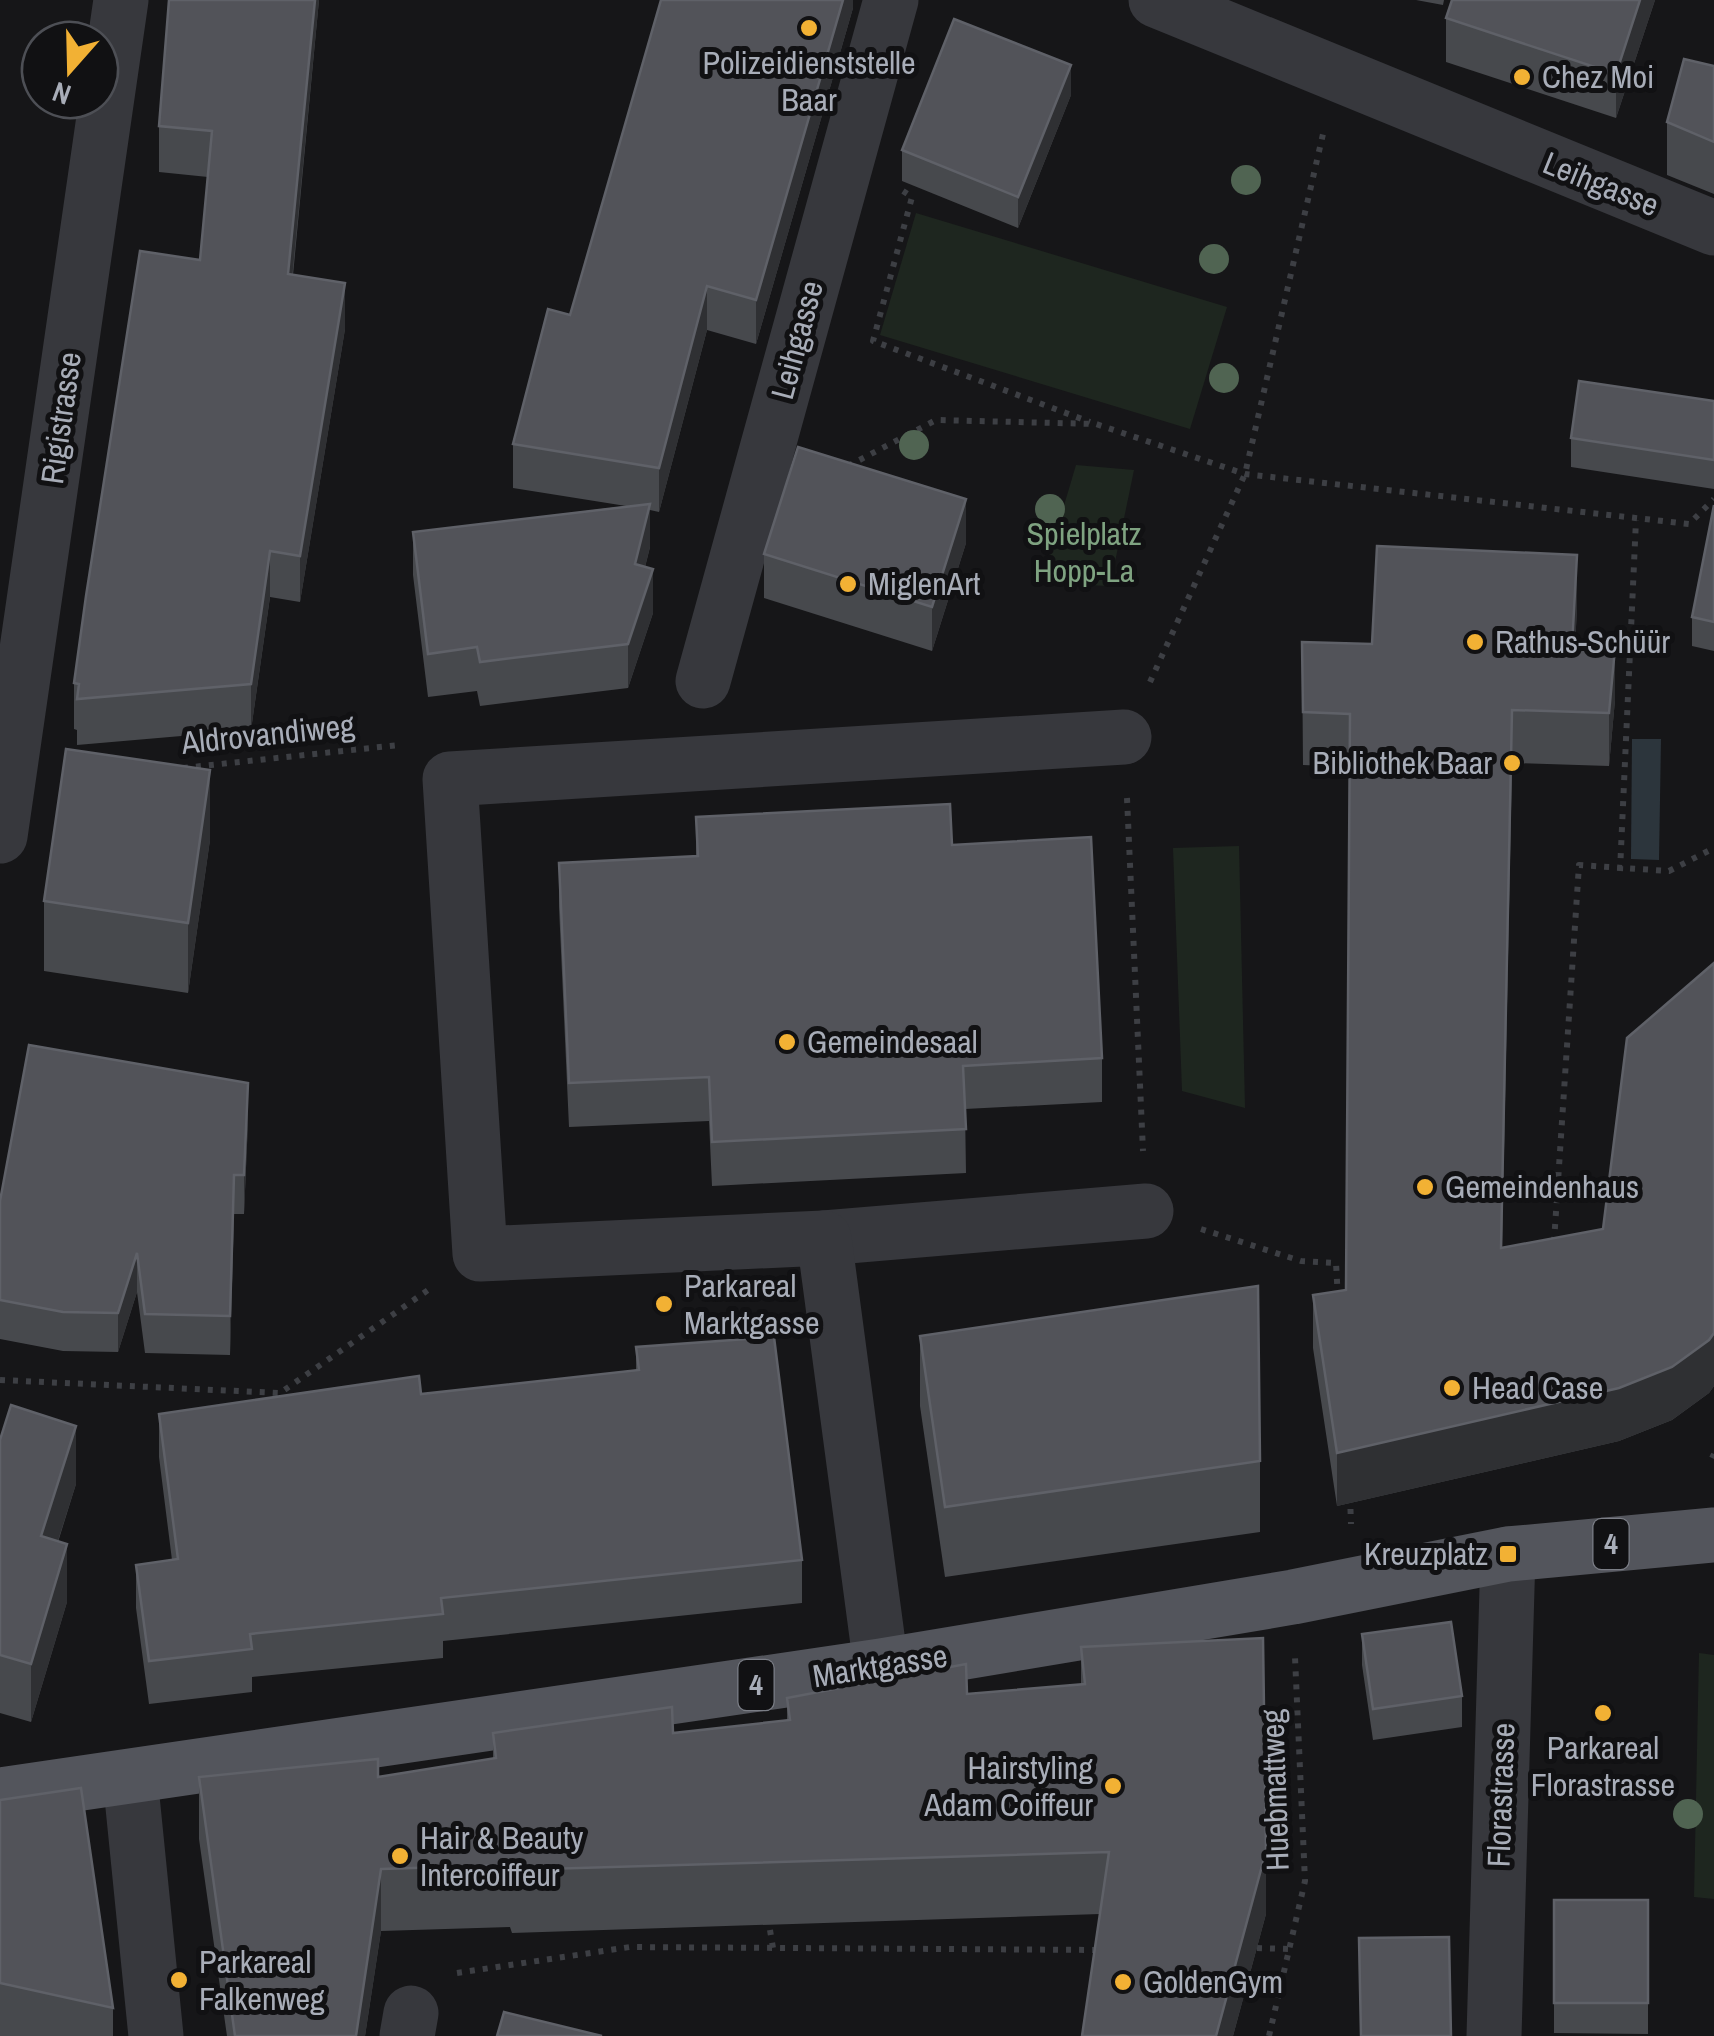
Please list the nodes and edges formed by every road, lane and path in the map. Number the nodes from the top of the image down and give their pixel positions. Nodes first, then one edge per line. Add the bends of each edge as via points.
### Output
1 (121, 0) edge
2 (891, 0) edge
3 (1156, 0) edge
4 (1324, 128) dead end
5 (850, 150) junction
6 (1714, 228) edge
7 (1096, 424) junction
8 (1245, 474) junction
9 (757, 489) junction
10 (1714, 499) edge
11 (1636, 520) junction
12 (703, 681) dead end
13 (1124, 737) junction
14 (180, 768) edge
15 (450, 779) junction
16 (0, 836) edge
17 (1714, 848) edge
18 (1620, 871) junction
19 (1146, 1211) junction
20 (824, 1238) junction
21 (480, 1254) junction
22 (1553, 1255) edge
23 (1338, 1301) edge
24 (0, 1380) edge
25 (1350, 1494) edge
26 (1714, 1535) edge
27 (1508, 1554) junction
28 (1354, 1585) junction
29 (1292, 1597) junction
30 (881, 1666) junction
31 (130, 1778) junction
32 (0, 1794) edge
33 (770, 1930) dead end
34 (772, 1948) junction
35 (1257, 1948) edge
36 (1290, 1949) junction
37 (1103, 1950) edge
38 (409, 2024) edge
39 (156, 2036) edge
40 (1268, 2036) edge
41 (1494, 2036) edge

1 - 16 street, Rigistrasse
2 - 5 street, Leihgasse
3 - 6 street, Leihgasse
4 - 8 path
5 - 7 path via 912,197 872,341
5 - 9 street, Leihgasse
7 - 8 path
7 - 9 path via 936,420 825,479
8 - 11 path
8 - 13 path
9 - 12 street, Leihgasse
10 - 11 path via 1690,524
11 - 18 path
13 - 15 street
13 - 19 path
14 - 15 path, Aldrovandiweg via 426,742
15 - 21 street
17 - 18 path via 1668,872
18 - 22 path via 1578,865
19 - 20 street
19 - 23 path via 1301,1262 1336,1263
20 - 21 street
20 - 30 street
21 - 24 path via 280,1393
25 - 28 path
26 - 27 main road, 4
27 - 28 main road, Marktgasse / 4
27 - 41 street, Florastrasse
28 - 29 main road, Marktgasse / 4
29 - 30 main road, Marktgasse / 4
29 - 36 path, Huebmattweg via 1305,1881
30 - 31 main road, Marktgasse / 4
31 - 32 main road, Marktgasse / 4
31 - 39 street
33 - 34 path
34 - 37 path
34 - 38 path via 630,1947 416,1980
35 - 36 path
36 - 40 path, Huebmattweg

